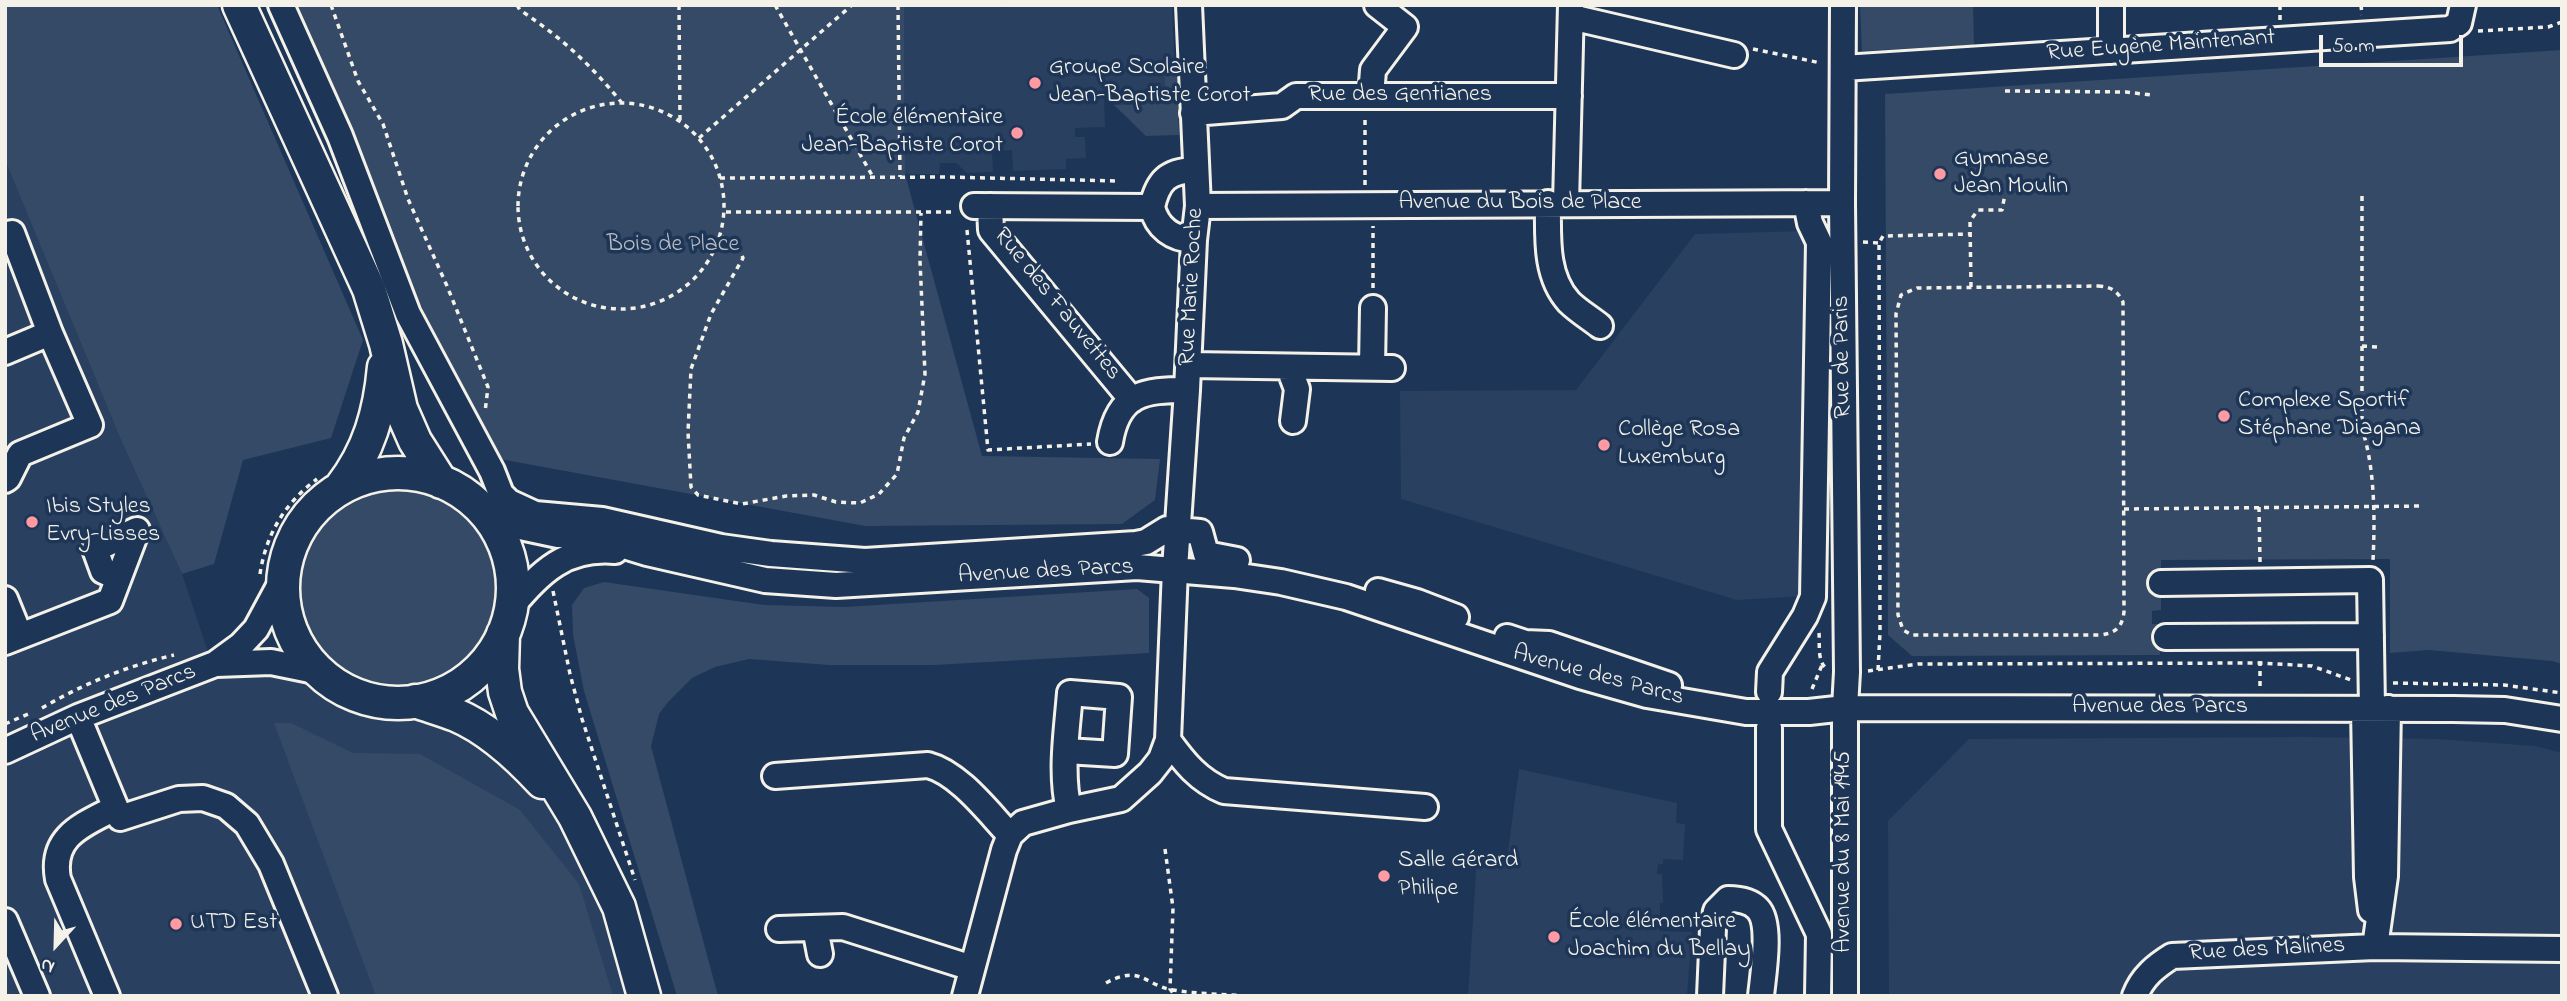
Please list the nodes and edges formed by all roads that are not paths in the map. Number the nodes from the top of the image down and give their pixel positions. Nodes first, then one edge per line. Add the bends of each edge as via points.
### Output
1 (240, 5) edge
2 (281, 5) edge
3 (1189, 5) edge
4 (1377, 5) edge
5 (1843, 5) edge
6 (2111, 5) edge
7 (1571, 11) edge
8 (2461, 14) edge
9 (2111, 51) junction
10 (1734, 55) road end
11 (1843, 68) junction
12 (1371, 96) junction
13 (1569, 96) junction
14 (1193, 113) junction
15 (1195, 170) junction
16 (1557, 203) junction
17 (1806, 203) junction
18 (1842, 203) junction
19 (1198, 206) junction
20 (1152, 207) junction
21 (5, 235) edge
22 (1194, 240) junction
23 (1373, 308) dead end
24 (1600, 326) dead end
25 (50, 333) junction
26 (386, 344) junction
27 (5, 352) edge
28 (1189, 365) junction
29 (1289, 368) junction
30 (1187, 390) junction
31 (1132, 400) junction
32 (1293, 421) dead end
33 (1110, 442) road end
34 (5, 480) edge
35 (333, 481) junction
36 (441, 482) junction
37 (487, 515) junction
38 (1177, 530) junction
39 (647, 553) junction
40 (1175, 569) junction
41 (118, 578) dead end
42 (271, 580) junction
43 (2161, 583) dead end
44 (5, 599) edge
45 (507, 620) junction
46 (2371, 636) junction
47 (2166, 637) dead end
48 (13, 639) edge
49 (215, 664) junction
50 (320, 673) junction
51 (1769, 692) dead end
52 (1809, 698) road end
53 (415, 701) junction
54 (1845, 708) junction
55 (2375, 708) junction
56 (78, 717) junction
57 (2562, 719) edge
58 (1769, 728) dead end
59 (1168, 740) junction
60 (7, 742) edge
61 (1066, 751) dead end
62 (775, 776) dead end
63 (1425, 807) dead end
64 (115, 808) junction
65 (1069, 810) junction
66 (575, 817) junction
67 (1010, 835) junction
68 (5, 921) edge
69 (815, 928) junction
70 (779, 929) dead end
71 (2375, 947) junction
72 (2562, 949) edge
73 (820, 954) dead end
74 (972, 968) junction
75 (37, 996) edge
76 (107, 996) edge
77 (325, 996) edge
78 (644, 996) edge
79 (965, 996) edge
80 (1710, 996) edge
81 (1761, 996) edge
82 (1818, 996) edge
83 (1845, 996) edge
84 (2135, 996) edge

1 - 26 main road via 369,289
2 - 38 street via 340,136 408,314 509,502 535,514 602,520 721,547 864,561 1146,542 1167,530
3 - 14 street, Rue Marie Roche
4 - 12 street via 1405,27 1373,70
5 - 11 street, Rue de Paris
6 - 9 street
7 - 10 street
7 - 13 street
8 - 9 street, Rue Eugène Maintenant via 2450,29
9 - 11 street, Rue Eugène Maintenant
11 - 18 street, Rue de Paris
12 - 13 street, Rue des Gentianes
12 - 14 street, Rue des Gentianes via 1296,96 1282,106
13 - 16 street
14 - 15 street, Rue Marie Roche
15 - 19 street, Rue Marie Roche
15 - 20 street via 1180,171 1164,180
16 - 17 street, Avenue du Bois de Place
16 - 19 street, Avenue du Bois de Place
16 - 24 street via 1549,257 1556,281 1569,302
17 - 18 street, Avenue du Bois de Place
17 - 51 street via 1819,242 1813,597 1770,672
18 - 54 street, Rue de Paris
19 - 22 street, Rue Marie Roche
20 - 22 street via 1168,233
20 - 31 street, Rue des Fauvettes via 976,208
21 - 25 street via 12,233
22 - 28 street, Rue Marie Roche
23 - 29 street via 1382,368
25 - 27 street
25 - 34 street via 90,425 20,454
26 - 35 main road via 381,395 370,438 355,469
26 - 36 main road via 401,409
28 - 29 street
28 - 30 street, Rue Marie Roche
29 - 32 street via 1297,388
30 - 31 street, Rue des Fauvettes via 1156,390
30 - 38 street, Rue Marie Roche
31 - 33 street, Rue des Fauvettes via 1116,418
35 - 36 main road via 380,474 418,475
35 - 42 main road via 296,533 285,564
36 - 37 main road via 460,491
37 - 39 street, Avenue des Parcs via 511,526 558,535 580,534
37 - 45 main road via 509,560 513,590
38 - 40 street, Rue Marie Roche
38 - 52 street via 1200,532 1206,554 1417,602 1516,640 1549,644 1658,683 1742,696
39 - 40 street, Avenue des Parcs via 765,580 836,584
39 - 45 street, Avenue des Parcs via 596,550 566,558 545,570
40 - 54 street, Avenue des Parcs via 1281,582 1346,597 1647,695 1746,712
40 - 59 street, Rue Marie Roche
41 - 48 street via 110,601
42 - 49 street, Avenue des Parcs via 256,629
42 - 50 main road via 284,604 291,632
43 - 46 street, Rue des Malines via 2370,580
44 - 48 street
45 - 53 main road via 488,659 472,676 454,688
45 - 66 main road via 502,669 512,713
46 - 47 street
46 - 55 street, Rue des Malines
49 - 50 street, Avenue des Parcs via 271,662
49 - 56 street, Avenue des Parcs
50 - 53 main road via 359,696 392,703
53 - 66 main road via 457,716 492,737 526,764
54 - 55 street, Avenue des Parcs
54 - 83 street, Avenue du 8 Mai 1945
55 - 57 street, Avenue des Parcs via 2505,710
55 - 71 street, Rue des Malines via 2367,877
56 - 60 street, Avenue des Parcs
56 - 64 street
58 - 82 street via 1769,829 1819,934
59 - 63 street via 1186,765 1224,791
59 - 65 street via 1150,773 1121,799
61 - 65 street
62 - 67 street via 928,765 942,768
64 - 76 street via 66,838 55,865
64 - 77 street via 120,818 179,799 203,799 226,806 247,824 271,864
65 - 67 street via 1023,824
66 - 78 main road via 619,907
67 - 74 street
68 - 75 street
69 - 70 street
69 - 73 street
69 - 74 street via 843,927
71 - 72 street, Rue des Malines
71 - 84 street, Rue des Malines via 2172,956 2152,968
74 - 79 street
80 - 81 street via 1716,911 1728,899 1743,899 1759,909 1766,929

